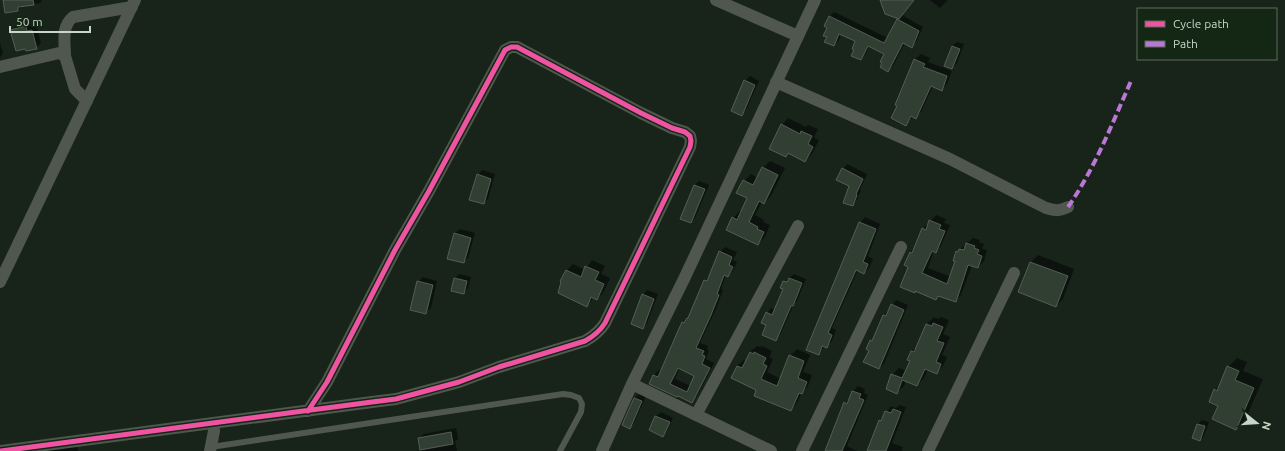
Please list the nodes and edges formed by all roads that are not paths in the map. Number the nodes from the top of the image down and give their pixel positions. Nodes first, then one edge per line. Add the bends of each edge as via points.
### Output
1 (716, 0) edge
2 (815, 0) edge
3 (134, 4) edge
4 (798, 36) junction
5 (65, 56) junction
6 (0, 67) edge
7 (776, 82) junction
8 (86, 101) junction
9 (1068, 207) dead end
10 (798, 226) dead end
11 (901, 247) dead end
12 (1014, 273) dead end
13 (0, 282) edge
14 (632, 384) junction
15 (308, 411) junction
16 (696, 415) junction
17 (213, 423) junction
18 (211, 449) edge
19 (1, 451) edge
20 (560, 451) edge
21 (602, 451) edge
22 (771, 451) edge
23 (802, 451) edge
24 (928, 451) edge

1 - 4 street
2 - 4 street
3 - 5 street via 73,17 67,22 64,33
3 - 8 street
4 - 7 street
5 - 6 street via 59,53
5 - 8 street via 76,89
7 - 9 street via 950,159 1046,208 1055,211
7 - 14 street via 684,280
8 - 13 street
10 - 16 street
11 - 23 street
12 - 24 street
14 - 16 street
14 - 21 street
15 - 15 street via 327,382 395,250 505,50 511,46 517,47 690,136 690,147 612,309 600,330 593,336 459,382 396,399
15 - 17 street
16 - 22 street
17 - 18 street
17 - 19 street
18 - 20 lane via 563,394 572,395 579,398 582,404

